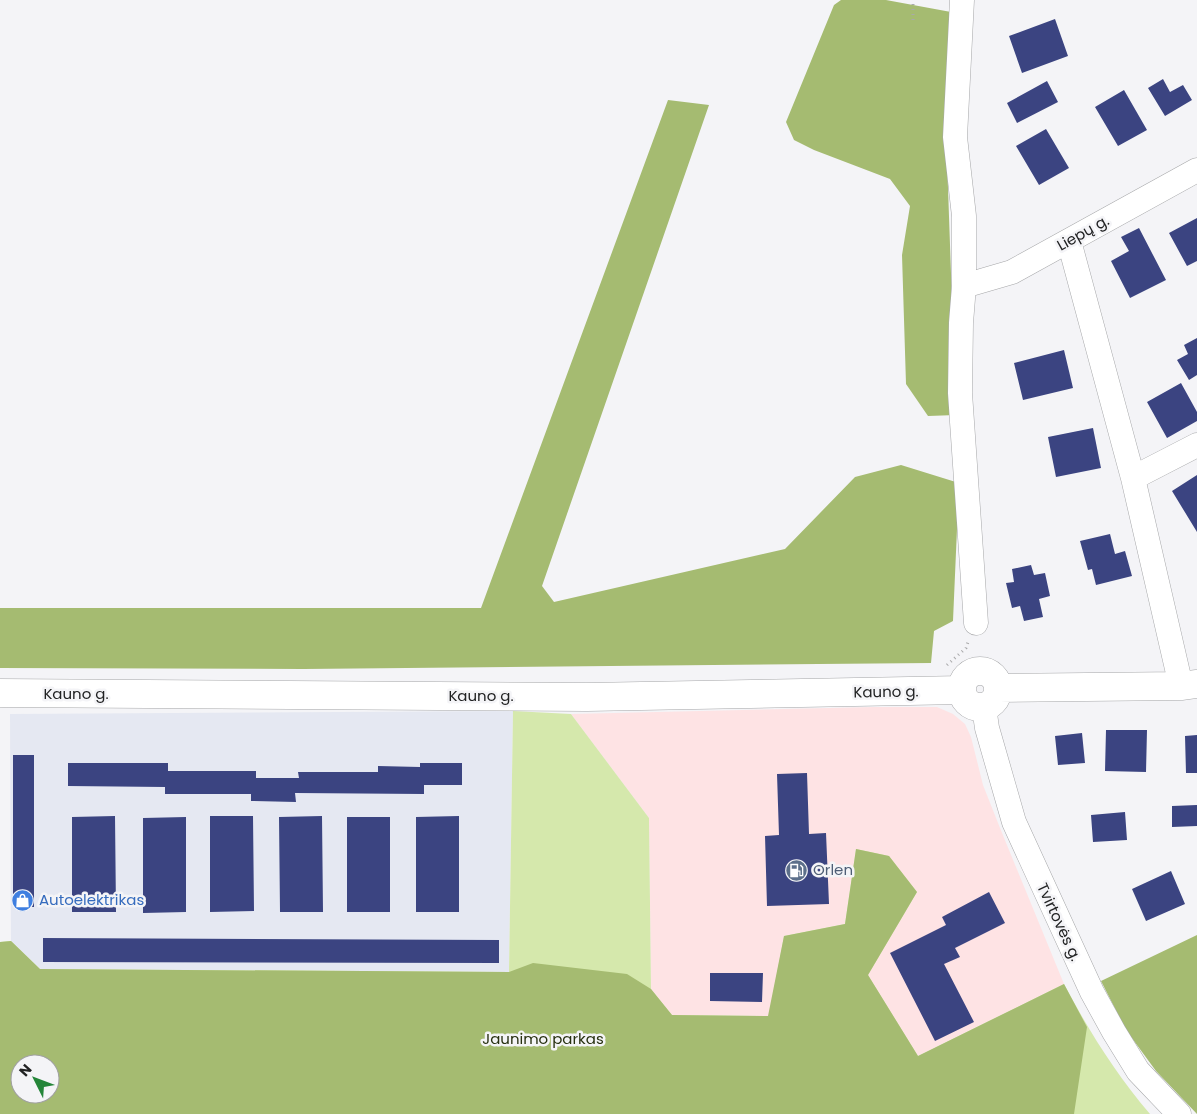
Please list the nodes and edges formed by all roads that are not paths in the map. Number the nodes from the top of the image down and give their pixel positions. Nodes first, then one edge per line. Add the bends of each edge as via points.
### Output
1 (962, 0) edge
2 (1197, 170) edge
3 (1069, 241) junction
4 (964, 286) junction
5 (1197, 445) edge
6 (1133, 478) junction
7 (976, 623) road end
8 (1189, 684) edge
9 (0, 693) edge
10 (991, 698) junction
11 (1179, 1114) edge

1 - 4 street via 955,137 964,216
2 - 3 street, Liepų g.
3 - 4 street, Liepų g. via 1012,272
3 - 6 street
4 - 7 street via 960,323 960,393
5 - 6 street
6 - 8 street
8 - 10 street
9 - 10 street, Kauno g. via 588,697 962,690 968,676 984,671 997,681
10 - 11 street, Tvirtovės g. via 991,746 1014,822 1088,984 1114,1032 1138,1071

